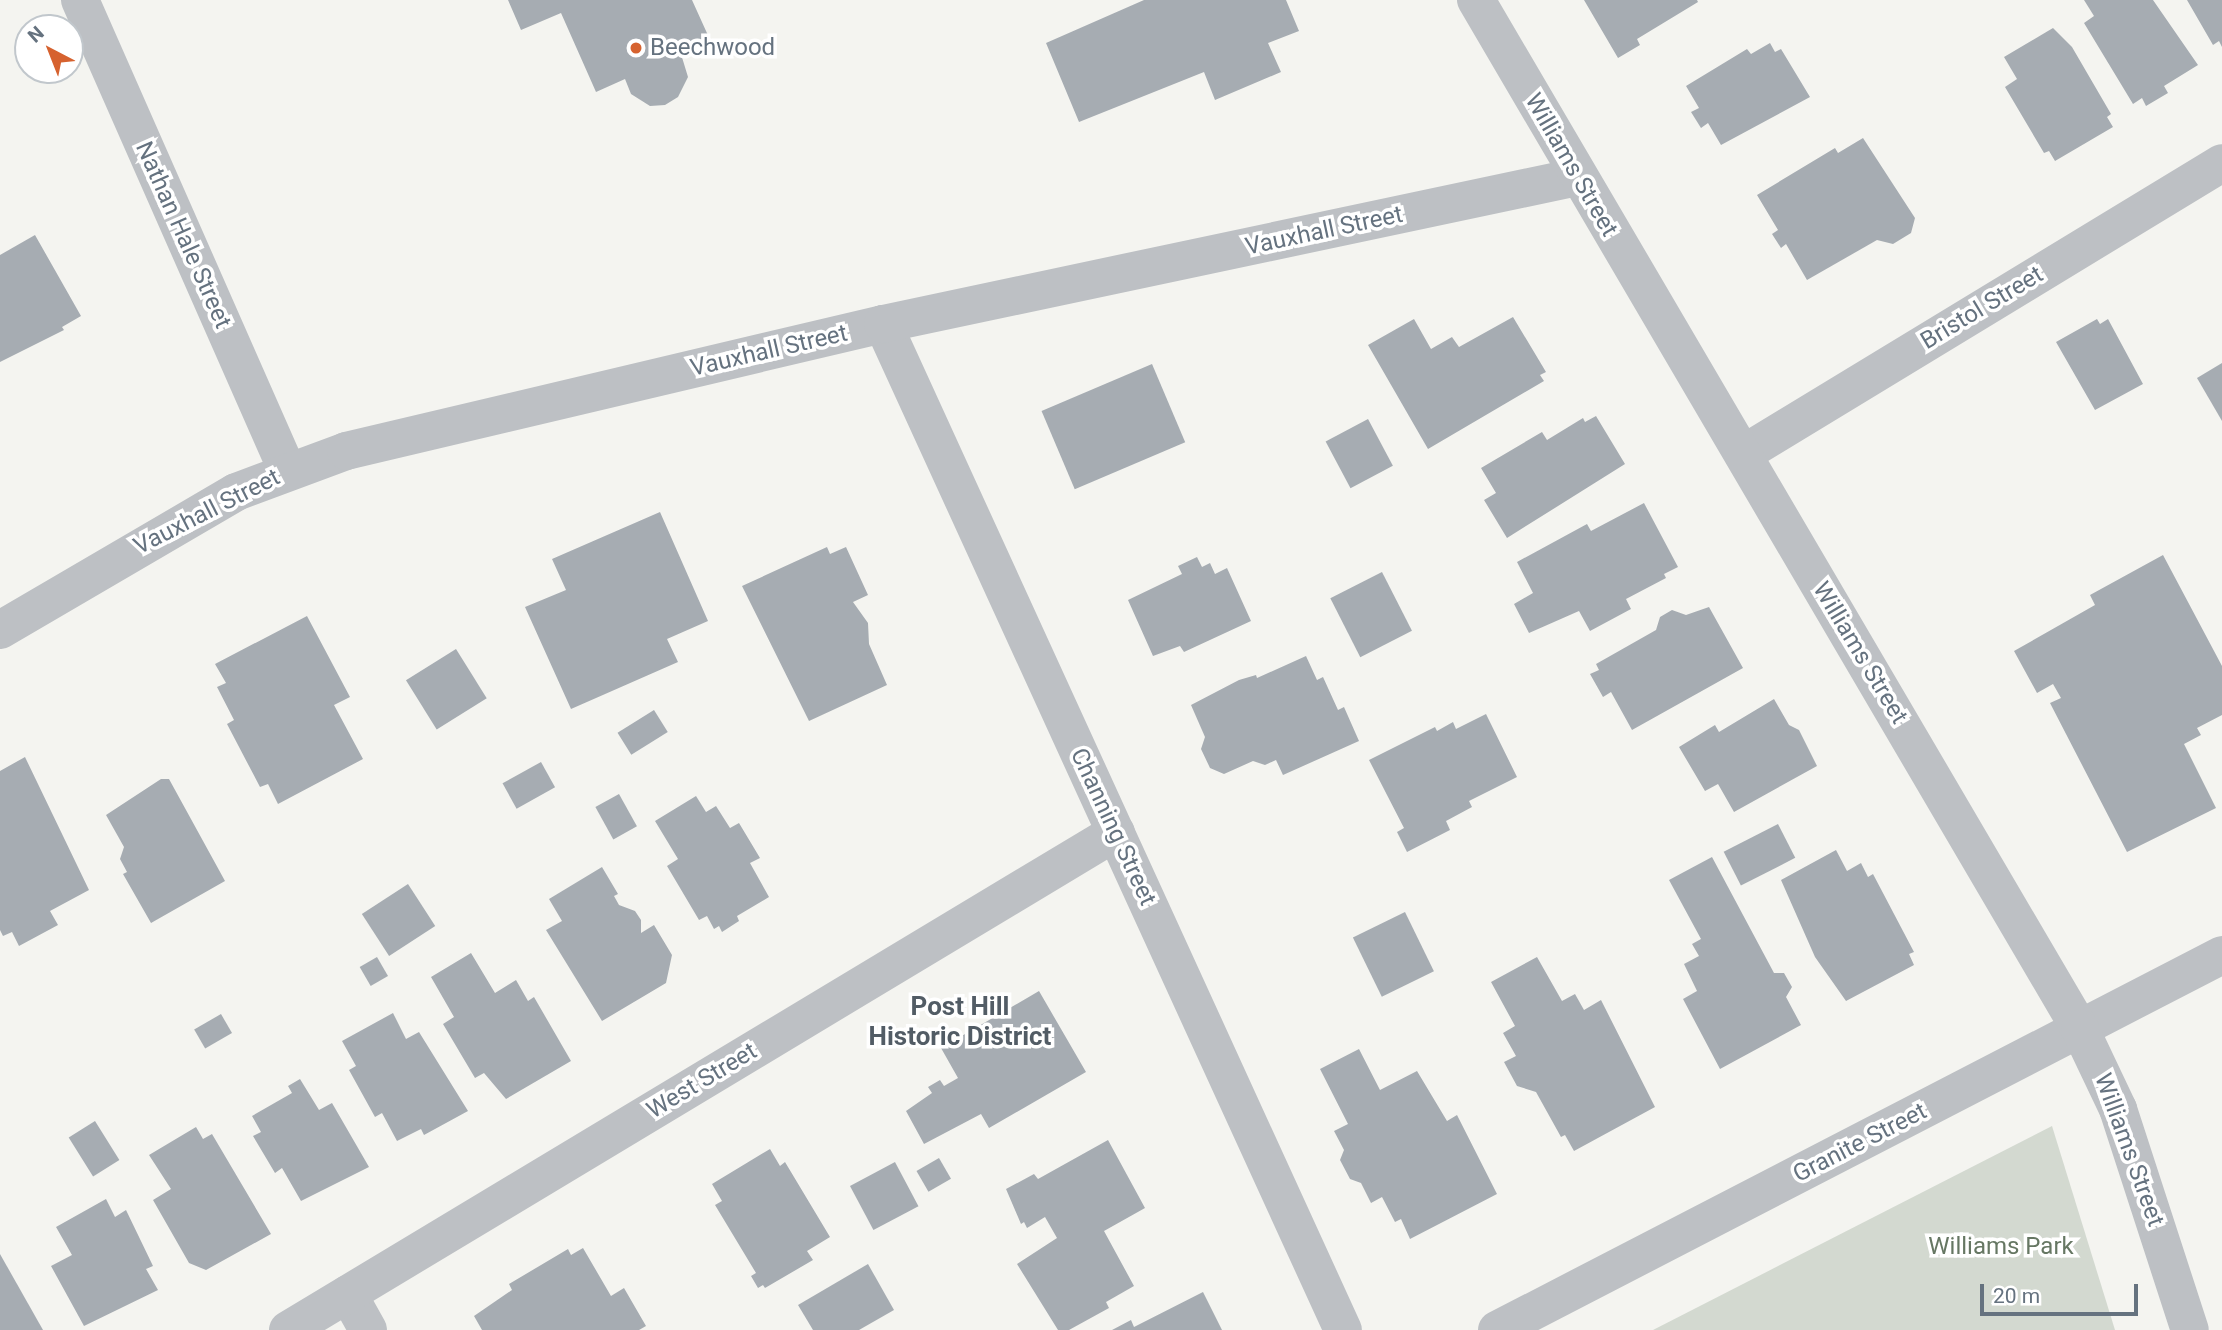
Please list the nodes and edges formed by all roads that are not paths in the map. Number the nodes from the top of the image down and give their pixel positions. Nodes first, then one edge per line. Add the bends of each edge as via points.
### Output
1 (80, 0) edge
2 (1476, 0) edge
3 (2222, 163) edge
4 (1577, 177) junction
5 (883, 324) junction
6 (1743, 454) junction
7 (287, 470) junction
8 (0, 630) edge
9 (1115, 832) junction
10 (2222, 955) edge
11 (2080, 1029) junction
12 (348, 1294) junction
13 (288, 1330) edge
14 (368, 1330) edge
15 (1343, 1330) edge
16 (1497, 1330) edge
17 (2190, 1330) edge

1 - 7 street, Nathan Hale Street
2 - 4 street, Williams Street
3 - 6 street, Bristol Street
4 - 5 street, Vauxhall Street
4 - 6 street, Williams Street
5 - 7 street, Vauxhall Street via 346,450
5 - 9 street, Channing Street
6 - 11 street, Williams Street
7 - 8 street, Vauxhall Street via 184,519
9 - 12 street, West Street
9 - 15 street, Channing Street
10 - 11 street, Granite Street
11 - 16 street, Granite Street
11 - 17 street, Williams Street via 2118,1109
12 - 13 street, West Street
12 - 14 street

